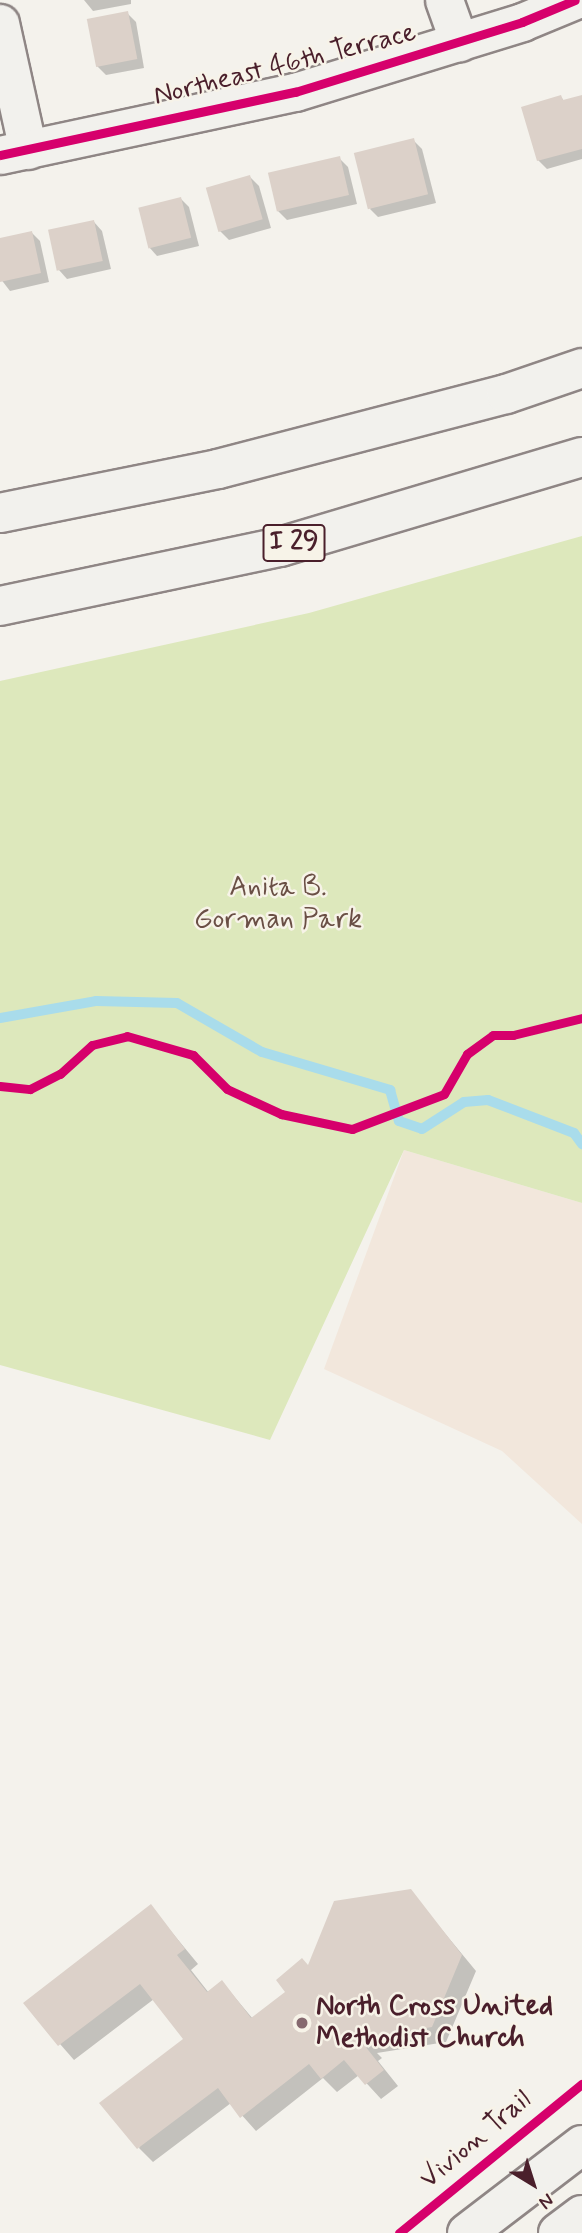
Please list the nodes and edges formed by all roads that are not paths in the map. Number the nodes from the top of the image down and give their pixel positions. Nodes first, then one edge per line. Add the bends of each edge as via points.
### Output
1 (444, 0) edge
2 (575, 0) edge
3 (0, 23) edge
4 (459, 42) junction
5 (14, 152) edge
6 (582, 368) edge
7 (582, 457) edge
8 (0, 513) edge
9 (0, 606) edge
10 (582, 2145) edge
11 (582, 2215) edge
12 (467, 2233) edge
13 (558, 2233) edge

1 - 4 street
2 - 4 street, Northeast 46th Terrace
3 - 5 street
4 - 5 street, Northeast 46th Terrace via 295,92
6 - 8 main road via 506,394 218,469
7 - 9 main road, I 29 via 280,547
10 - 12 main road
11 - 13 main road

